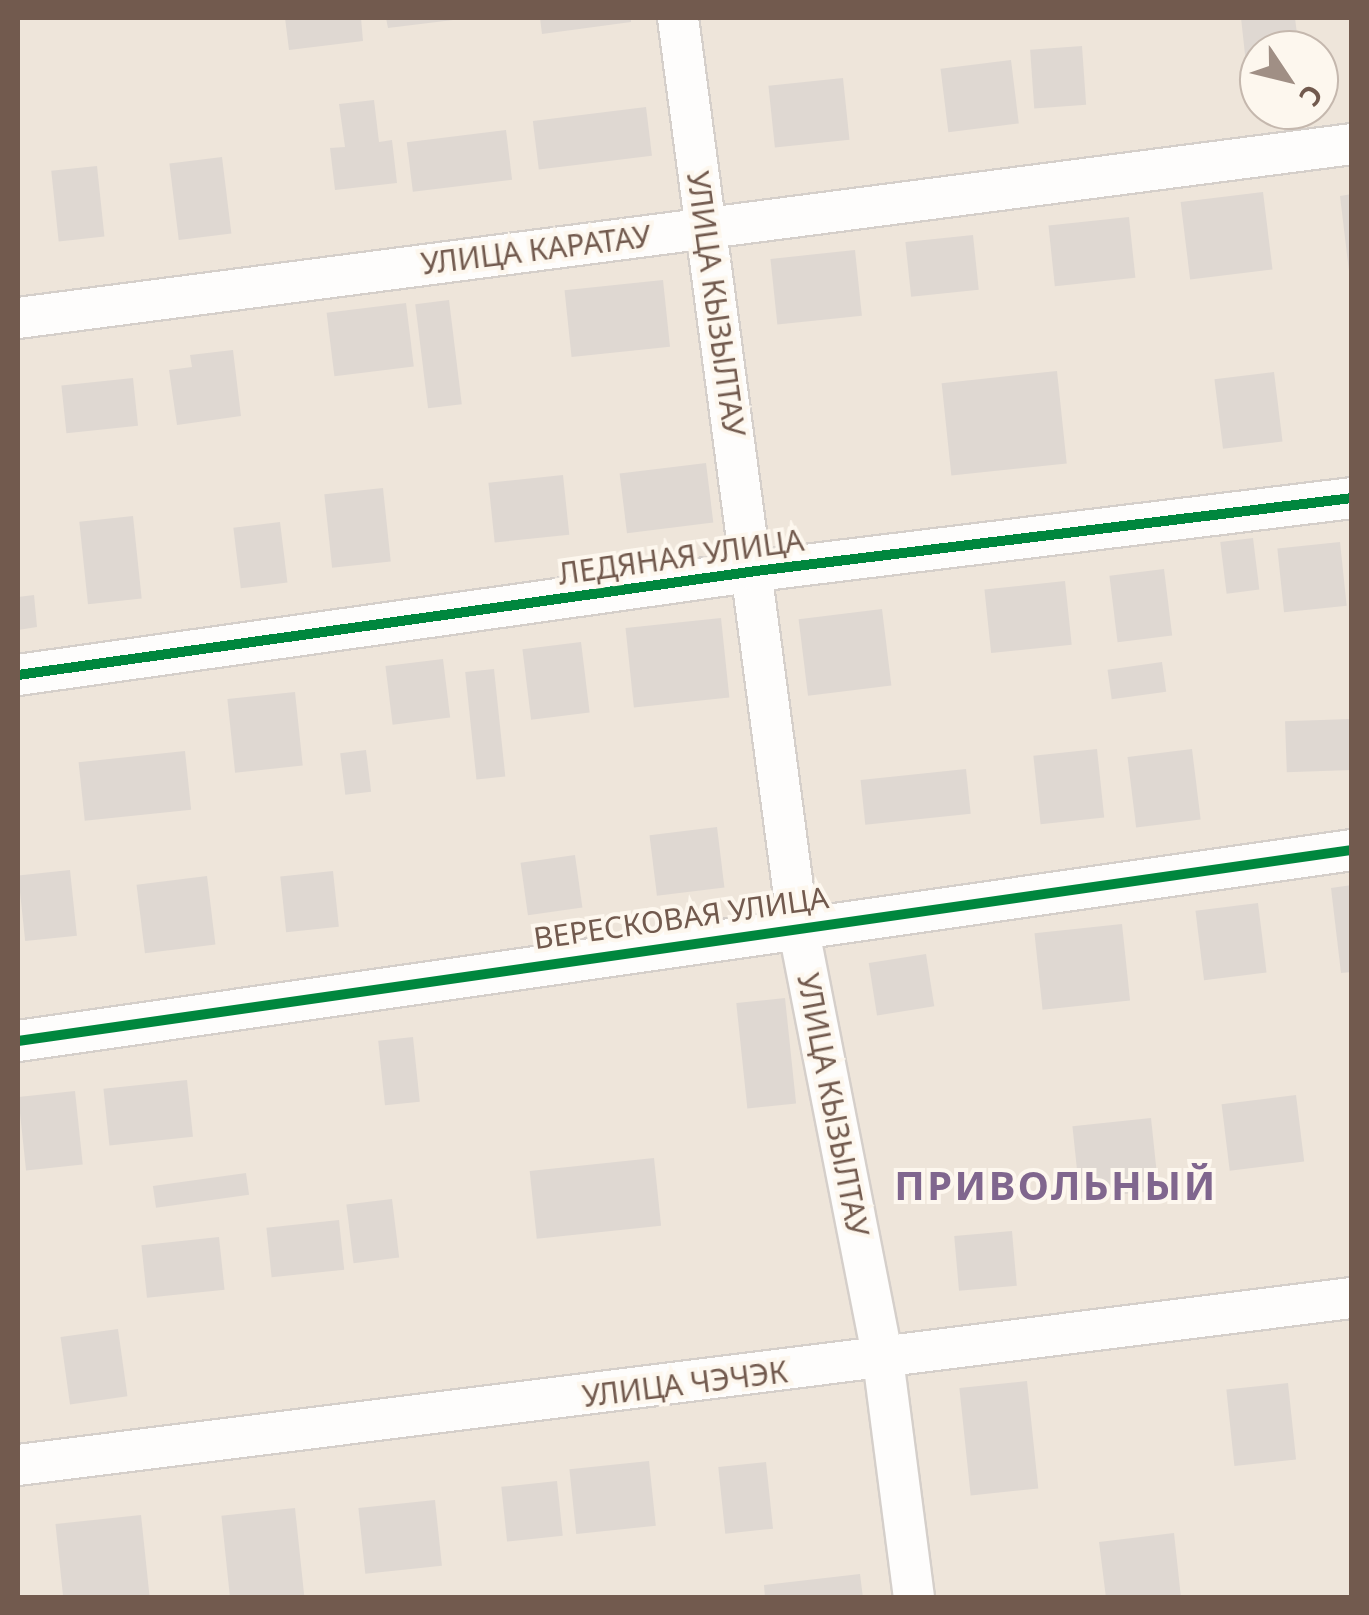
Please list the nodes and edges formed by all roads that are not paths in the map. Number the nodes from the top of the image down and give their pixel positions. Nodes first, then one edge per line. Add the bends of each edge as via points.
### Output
1 (678, 18) edge
2 (1352, 144) edge
3 (704, 228) junction
4 (18, 318) edge
5 (1352, 498) edge
6 (756, 571) junction
7 (18, 674) edge
8 (1352, 850) edge
9 (798, 926) junction
10 (18, 1041) edge
11 (1352, 1298) edge
12 (883, 1360) junction
13 (18, 1466) edge
14 (914, 1598) edge

1 - 3 street, УЛИЦА КЫЗЫЛТАУ
2 - 3 street, УЛИЦА КАРАТАУ
3 - 4 street, УЛИЦА КАРАТАУ
3 - 6 street, УЛИЦА КЫЗЫЛТАУ
5 - 6 street, ЛЕДЯНАЯ УЛИЦА
6 - 7 street, ЛЕДЯНАЯ УЛИЦА
6 - 9 street, УЛИЦА КЫЗЫЛТАУ
8 - 9 street, ВЕРЕСКОВАЯ УЛИЦА
9 - 10 street, ВЕРЕСКОВАЯ УЛИЦА
9 - 12 street, УЛИЦА КЫЗЫЛТАУ
11 - 12 street, УЛИЦА ЧЭЧЭК
12 - 13 street, УЛИЦА ЧЭЧЭК
12 - 14 street, УЛИЦА КЫЗЫЛТАУ

